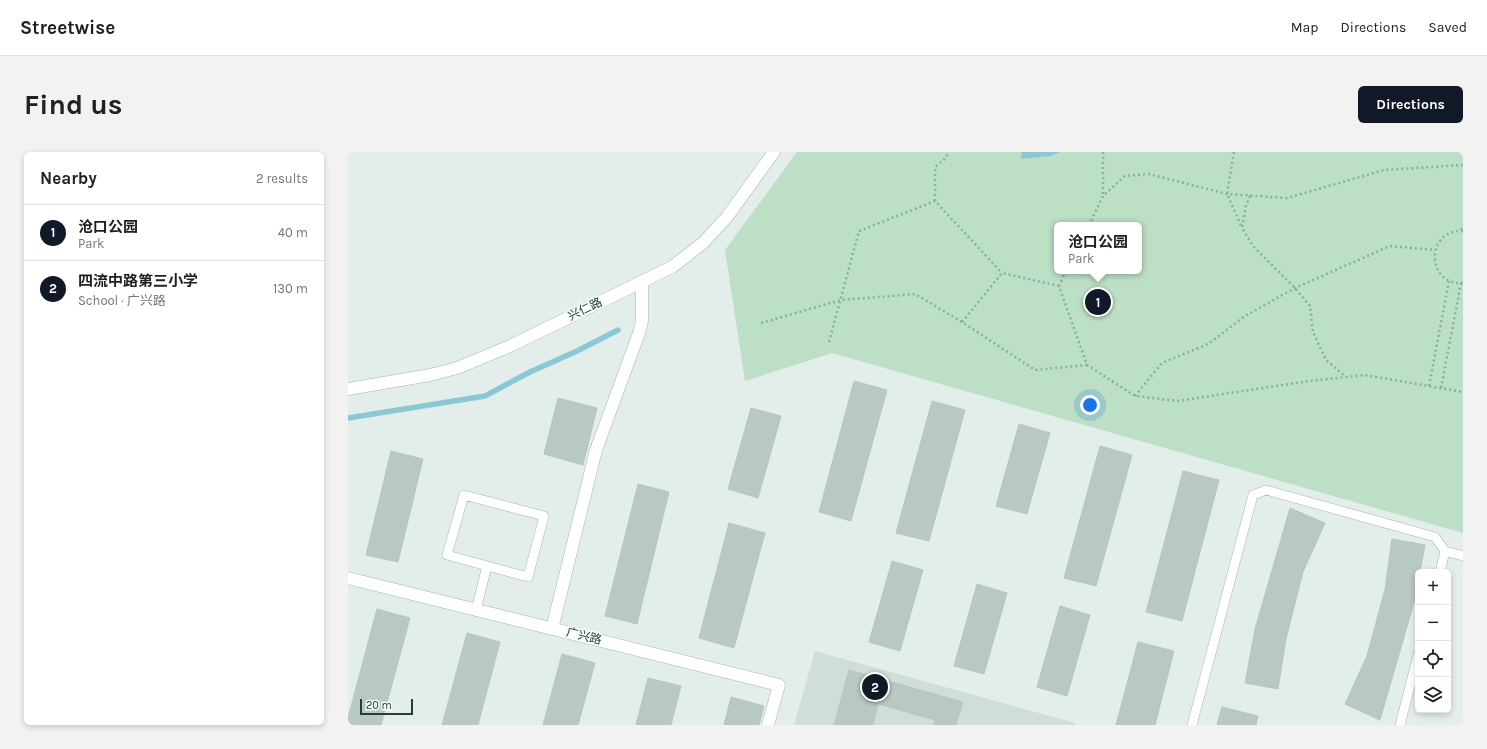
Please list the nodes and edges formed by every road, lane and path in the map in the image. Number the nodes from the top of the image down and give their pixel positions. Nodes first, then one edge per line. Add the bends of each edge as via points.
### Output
1 (774, 152) edge
2 (947, 152) edge
3 (1103, 152) edge
4 (1234, 152) edge
5 (1463, 165) edge
6 (1227, 194) junction
7 (1103, 196) junction
8 (1250, 196) junction
9 (935, 201) junction
10 (1090, 222) edge
11 (1463, 226) edge
12 (1242, 228) junction
13 (1462, 231) edge
14 (1435, 250) junction
15 (1002, 273) junction
16 (1065, 274) edge
17 (642, 281) junction
18 (1449, 281) junction
19 (1462, 283) edge
20 (1059, 286) junction
21 (1295, 288) junction
22 (841, 300) junction
23 (962, 322) junction
24 (761, 323) dead end
25 (829, 342) dead end
26 (1087, 365) junction
27 (1346, 377) junction
28 (1429, 386) junction
29 (1441, 388) junction
30 (348, 389) edge
31 (1463, 392) edge
32 (1135, 396) junction
33 (1445, 551) junction
34 (1463, 556) edge
35 (487, 566) junction
36 (1441, 569) edge
37 (348, 578) edge
38 (476, 610) junction
39 (552, 629) junction
40 (1415, 667) edge
41 (768, 725) edge
42 (1192, 725) edge
43 (1400, 725) edge

1 - 17 street, 兴仁路 via 727,217 703,243 672,267
2 - 9 path via 947,157 935,167
3 - 7 path
4 - 6 path
5 - 8 path via 1384,170 1287,198
6 - 7 path via 1149,174 1125,176
6 - 8 path
6 - 12 path
7 - 10 path
8 - 12 path
9 - 15 path
9 - 22 path via 859,231
11 - 13 path
12 - 21 path via 1254,246
13 - 14 path via 1445,236 1438,242
14 - 18 path via 1434,260 1437,268
14 - 21 path via 1390,246
15 - 20 path
15 - 23 path
16 - 20 path
17 - 30 street, 兴仁路 via 510,346 457,368
17 - 39 street via 642,321 639,333 596,450
18 - 19 path
18 - 28 path
19 - 29 path
20 - 26 path
21 - 27 path via 1310,306 1314,332 1326,360
21 - 32 path via 1245,316 1208,344 1162,363
22 - 23 path via 915,294
22 - 24 path
22 - 25 path
23 - 26 path via 1035,370
26 - 32 path
27 - 28 path via 1365,375
27 - 32 path via 1178,401
28 - 29 path
29 - 31 path
33 - 34 lane
33 - 36 lane
33 - 42 lane via 1435,537 1266,490 1253,494
35 - 35 lane via 528,577 544,516 464,495 447,555
35 - 38 lane
37 - 38 street, 广兴路
38 - 39 street, 广兴路
39 - 41 street, 广兴路 via 779,685
40 - 43 lane

